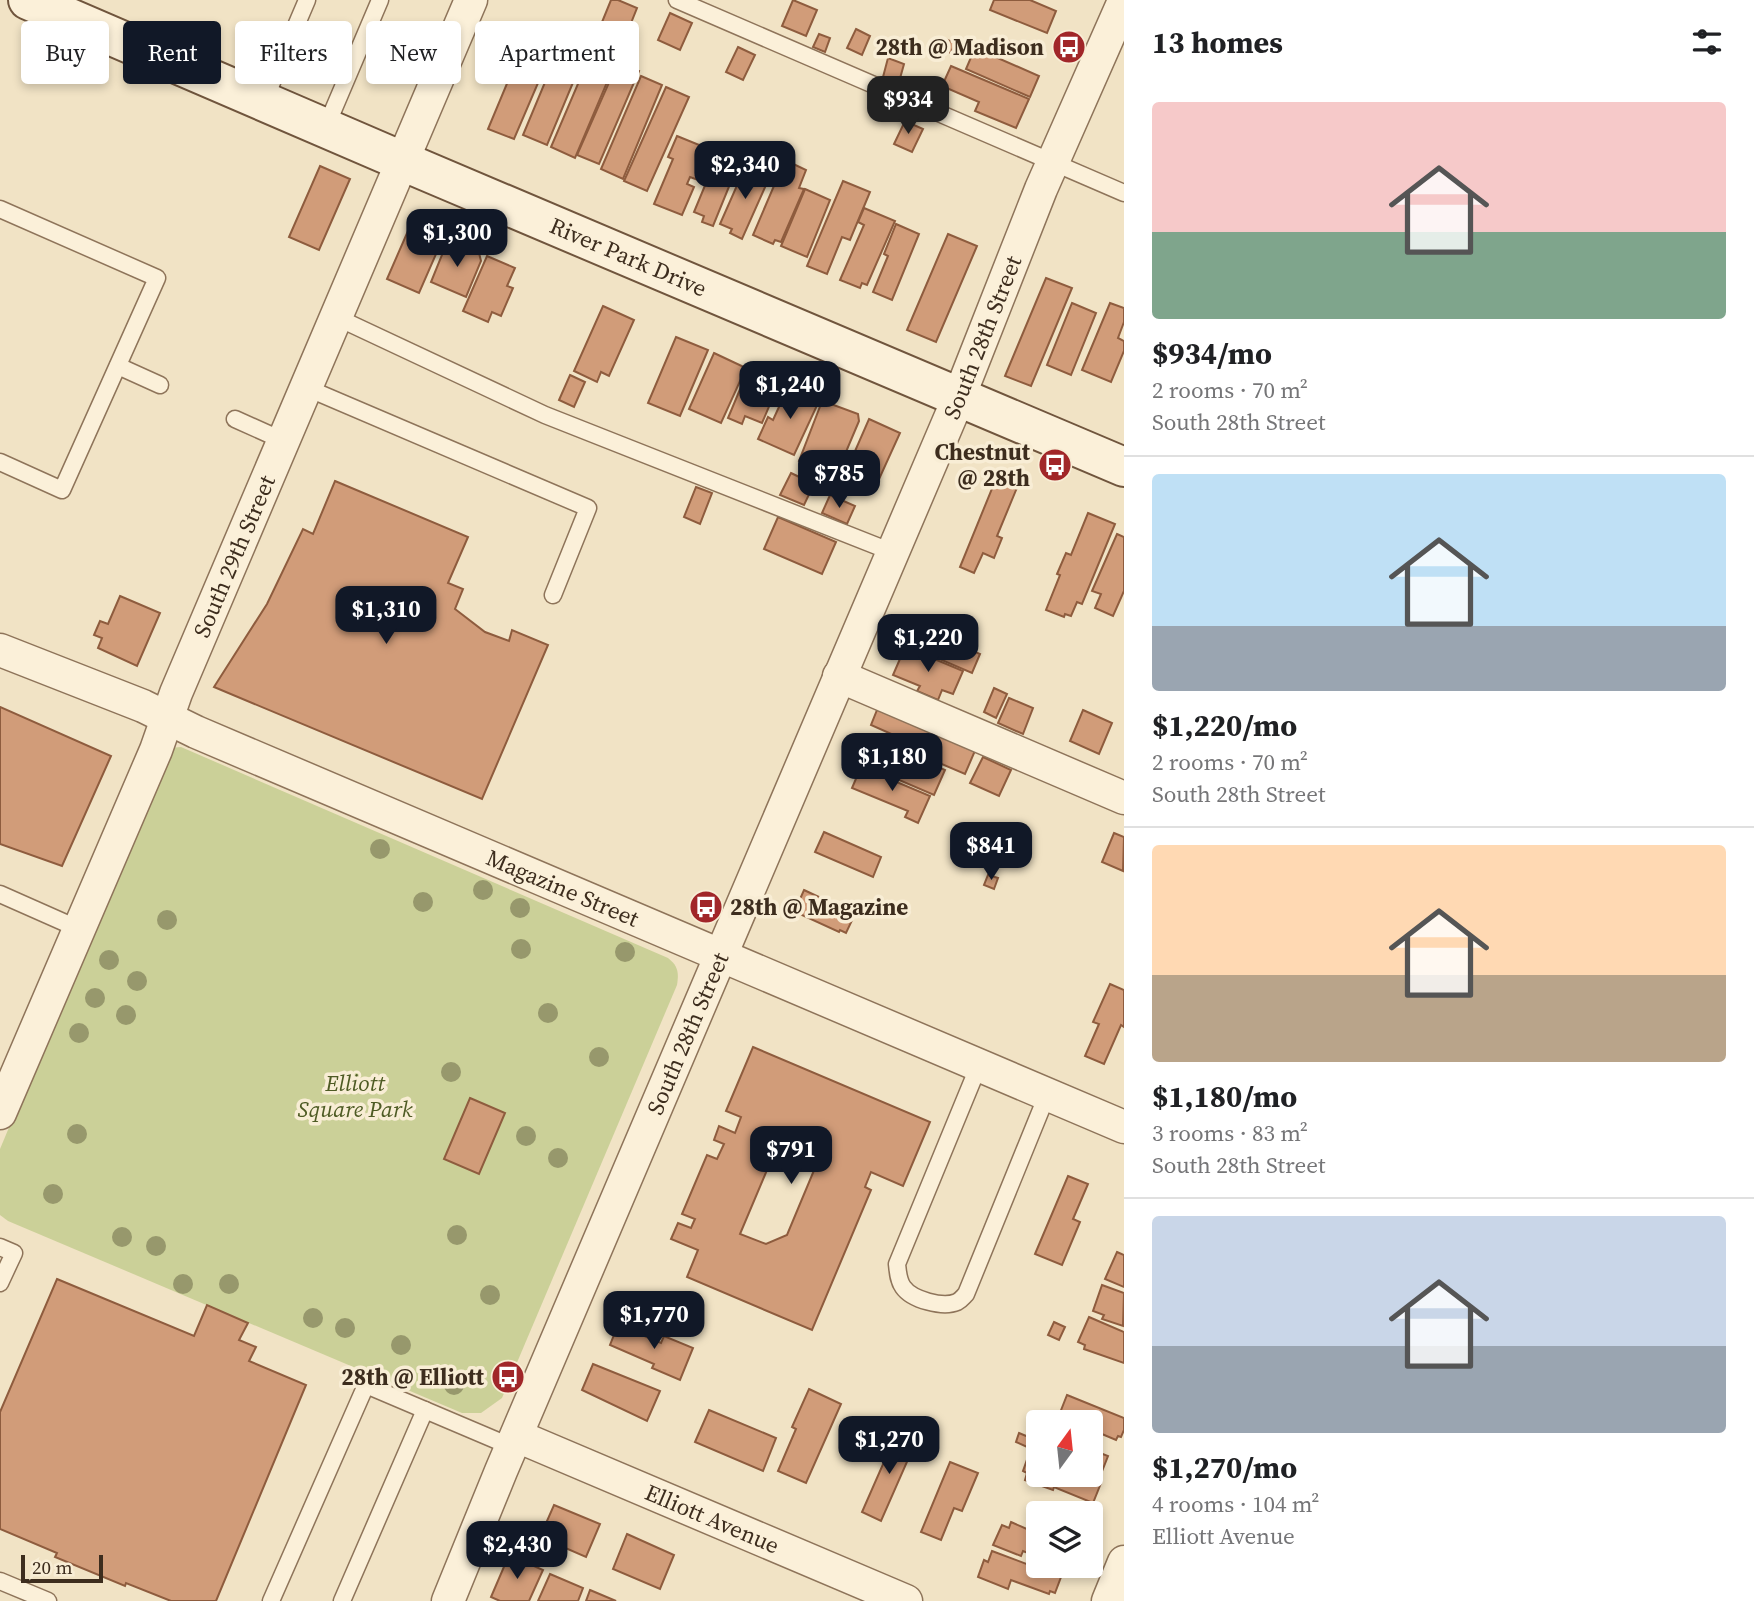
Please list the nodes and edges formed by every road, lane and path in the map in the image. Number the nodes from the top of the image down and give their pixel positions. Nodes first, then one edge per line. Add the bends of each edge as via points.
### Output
1 (28, 0) edge
2 (307, 0) edge
3 (380, 0) edge
4 (471, 0) edge
5 (677, 0) edge
6 (1124, 1) edge
7 (264, 101) junction
8 (326, 127) junction
9 (402, 162) junction
10 (1053, 163) junction
11 (1124, 193) edge
12 (0, 209) edge
13 (336, 317) junction
14 (118, 366) junction
15 (160, 385) dead end
16 (307, 388) junction
17 (959, 397) junction
18 (235, 419) dead end
19 (285, 441) junction
20 (0, 462) edge
21 (1124, 467) edge
22 (892, 552) junction
23 (553, 595) dead end
24 (0, 650) edge
25 (839, 676) junction
26 (169, 719) junction
27 (1124, 798) edge
28 (0, 894) edge
29 (79, 929) junction
30 (722, 956) junction
31 (979, 1065) junction
32 (1047, 1094) junction
33 (0, 1113) edge
34 (1124, 1127) edge
35 (0, 1247) edge
36 (0, 1283) edge
37 (425, 1410) junction
38 (515, 1441) junction
39 (1124, 1562) edge
40 (0, 1581) edge
41 (45, 1601) edge
42 (271, 1601) edge
43 (342, 1601) edge
44 (448, 1601) edge
45 (906, 1601) edge
46 (1108, 1601) edge

1 - 7 main road, River Park Drive
2 - 7 lane
3 - 8 lane
4 - 9 street, South 29th Street
5 - 10 lane
6 - 10 street, South 28th Street
7 - 8 main road, River Park Drive
8 - 9 main road, River Park Drive
9 - 13 street, South 29th Street
9 - 17 main road, River Park Drive
10 - 11 lane
10 - 17 street, South 28th Street
12 - 14 lane via 157,278
13 - 16 street, South 29th Street
13 - 22 lane via 544,415
14 - 15 lane
14 - 20 lane via 62,490
16 - 19 street, South 29th Street
16 - 23 lane via 588,508
17 - 21 main road, River Park Drive
17 - 22 street, South 28th Street
18 - 19 lane
19 - 26 street, South 29th Street via 176,693
22 - 25 street, South 28th Street
24 - 26 street, Magazine Street
25 - 27 street
25 - 30 street, South 28th Street
26 - 29 street, South 29th Street
26 - 30 street, Magazine Street
28 - 29 lane
29 - 33 street, South 29th Street
30 - 31 street, Magazine Street
30 - 38 street, South 28th Street
31 - 32 street, Magazine Street
31 - 32 lane via 897,1264 903,1288 917,1297 940,1304 956,1302 966,1294
32 - 34 street, Magazine Street
35 - 36 lane via 14,1253
37 - 38 lane
37 - 42 lane via 366,1385
37 - 43 lane
38 - 44 street, South 28th Street
38 - 45 street, Elliott Avenue
39 - 46 street
40 - 41 lane

